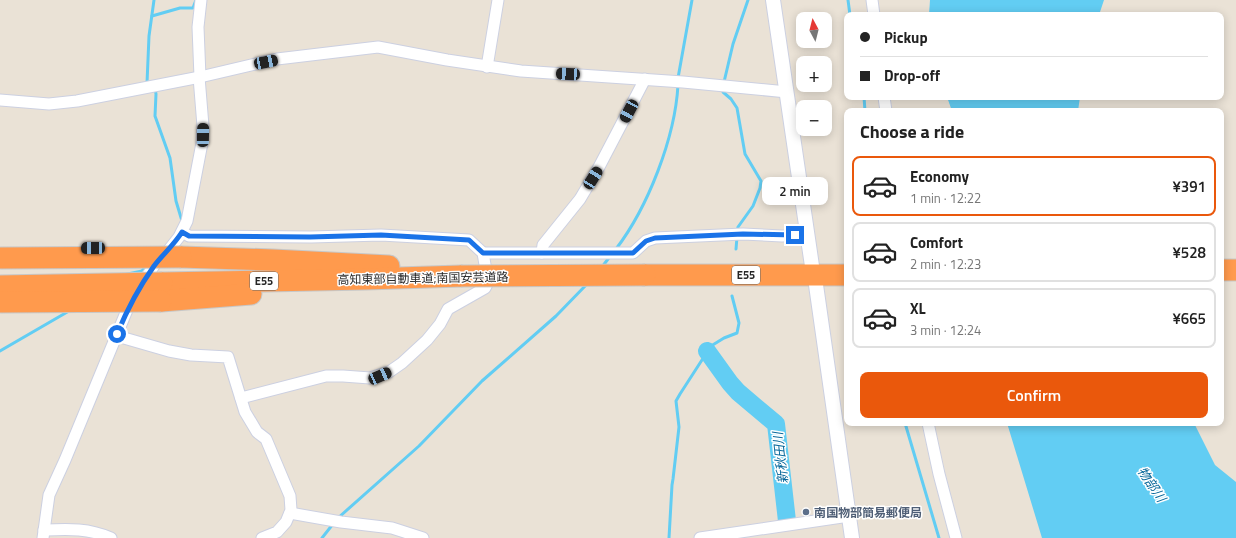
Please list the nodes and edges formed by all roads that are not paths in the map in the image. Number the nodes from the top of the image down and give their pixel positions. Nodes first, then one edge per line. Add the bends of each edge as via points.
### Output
1 (201, 0) edge
2 (498, 0) edge
3 (774, 0) edge
4 (872, 0) edge
5 (874, 12) edge
6 (487, 67) junction
7 (200, 77) junction
8 (645, 79) junction
9 (787, 92) junction
10 (0, 100) edge
11 (182, 232) junction
12 (808, 235) junction
13 (0, 250) edge
14 (176, 252) junction
15 (483, 253) junction
16 (542, 253) junction
17 (0, 258) edge
18 (812, 266) dead end
19 (1224, 270) edge
20 (1236, 270) edge
21 (844, 275) edge
22 (461, 276) junction
23 (816, 284) dead end
24 (0, 286) edge
25 (161, 292) junction
26 (0, 302) edge
27 (127, 310) junction
28 (0, 311) edge
29 (117, 336) junction
30 (242, 398) junction
31 (929, 426) edge
32 (290, 513) junction
33 (849, 516) junction
34 (44, 534) edge
35 (111, 538) edge
36 (262, 538) edge
37 (422, 538) edge
38 (700, 538) edge
39 (852, 538) edge
40 (956, 538) edge

1 - 7 street via 198,27
2 - 6 street
3 - 9 street
4 - 5 street
6 - 7 street via 378,47 278,59
6 - 8 street
7 - 10 street via 60,103
7 - 11 street via 202,143 187,221
8 - 9 street
8 - 16 street via 599,167 580,199 543,245
9 - 12 street
11 - 14 street
11 - 15 street via 189,236 381,235 469,240
12 - 16 street via 743,234 655,238 646,241 633,253
12 - 18 street
13 - 14 street
14 - 17 highway, bridge
14 - 22 highway via 399,267
14 - 27 street via 156,264
15 - 16 street
15 - 30 street via 488,282 485,288 448,310 427,340 389,372 370,378 326,376
19 - 20 highway
21 - 22 highway, 高知東部自動車道;南国安芸道路 / E55, bridge
22 - 25 highway, 高知東部自動車道;南国安芸道路 / E55 via 366,280 241,295
23 - 33 street
24 - 25 highway, bridge
25 - 26 highway, bridge
27 - 28 street
27 - 29 street
29 - 30 street via 169,351 228,357
29 - 34 street via 49,495
30 - 32 street via 250,421 257,432 266,439 289,492
31 - 40 street
32 - 36 street via 282,528
32 - 37 street via 392,528
33 - 38 street
33 - 39 street
34 - 35 street via 79,530

